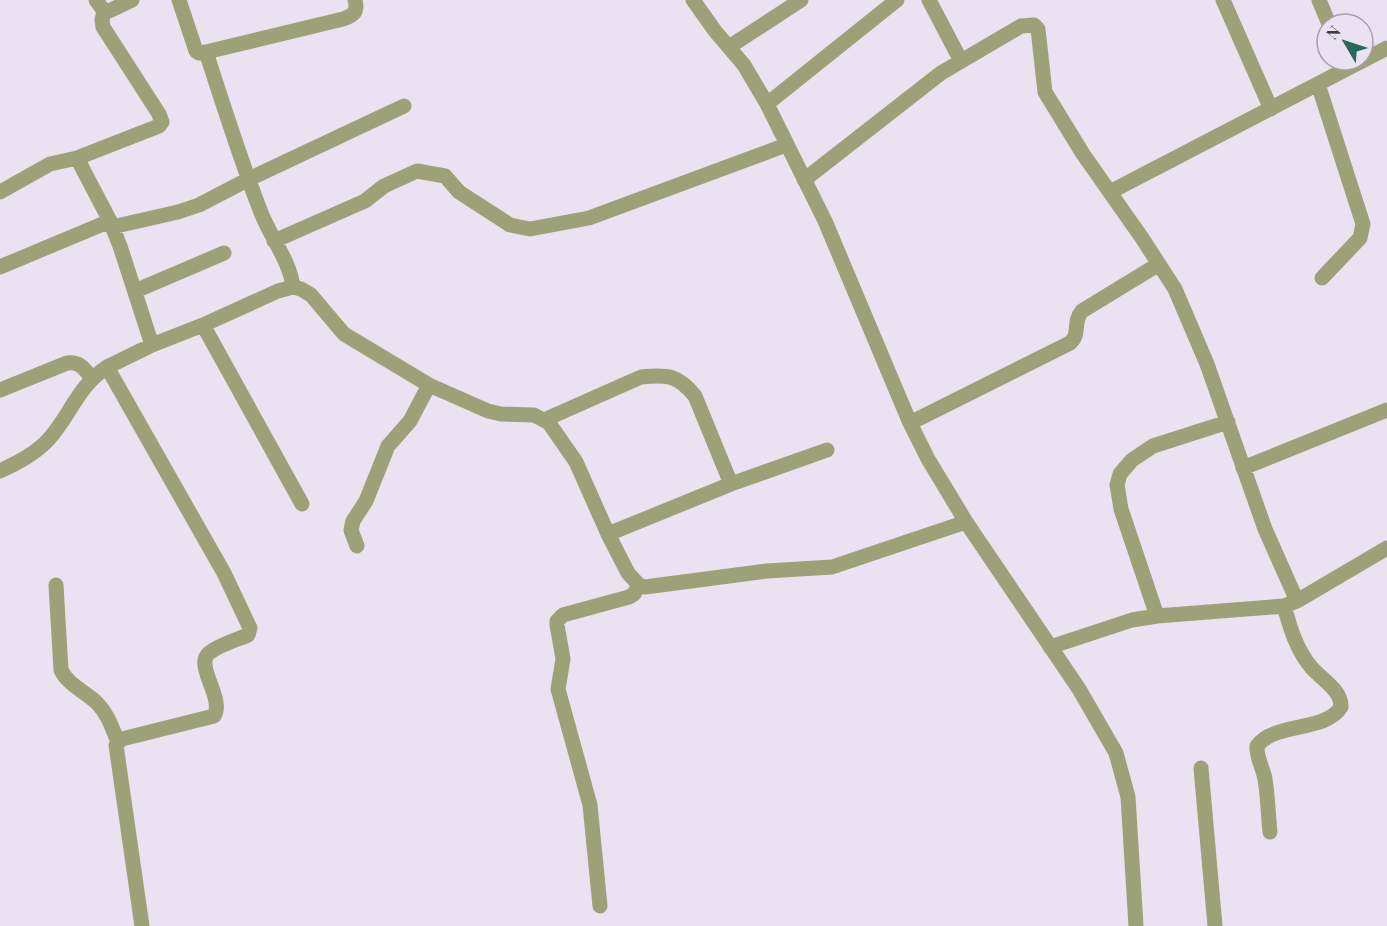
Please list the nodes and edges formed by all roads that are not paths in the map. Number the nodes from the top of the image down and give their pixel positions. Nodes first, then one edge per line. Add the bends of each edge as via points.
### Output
1 (132, 0) edge
2 (179, 0) edge
3 (355, 0) edge
4 (693, 0) edge
5 (801, 0) edge
6 (897, 0) edge
7 (929, 0) edge
8 (1223, 0) edge
9 (100, 5) edge
10 (729, 47) junction
11 (206, 52) junction
12 (961, 61) junction
13 (1334, 72) edge
14 (1318, 84) junction
15 (767, 104) junction
16 (404, 106) dead end
17 (1271, 109) junction
18 (786, 145) junction
19 (77, 158) junction
20 (249, 179) junction
21 (804, 180) junction
22 (0, 192) edge
23 (1110, 192) junction
24 (111, 224) junction
25 (274, 241) junction
26 (224, 253) dead end
27 (1159, 264) junction
28 (0, 267) edge
29 (1322, 278) dead end
30 (293, 287) junction
31 (135, 291) junction
32 (203, 325) junction
33 (152, 345) junction
34 (107, 367) junction
35 (92, 378) junction
36 (429, 385) junction
37 (0, 390) edge
38 (1387, 410) edge
39 (544, 420) junction
40 (1228, 422) junction
41 (910, 423) junction
42 (827, 450) dead end
43 (1243, 468) junction
44 (0, 471) edge
45 (731, 484) junction
46 (302, 504) dead end
47 (966, 522) junction
48 (608, 534) junction
49 (357, 546) dead end
50 (1387, 548) edge
51 (56, 585) dead end
52 (639, 585) junction
53 (1291, 604) junction
54 (1157, 616) junction
55 (1050, 647) junction
56 (118, 742) junction
57 (1201, 768) dead end
58 (1270, 832) dead end
59 (600, 906) dead end
60 (142, 926) edge
61 (1136, 926) edge
62 (1215, 926) edge

1 - 9 street
2 - 11 street via 196,51
3 - 11 street via 356,12 344,19
4 - 10 street
5 - 10 street
6 - 15 street
7 - 12 street
8 - 17 street
9 - 19 street via 103,27 162,122
10 - 15 street
11 - 20 street
12 - 21 street
12 - 23 street via 1021,26 1034,25 1038,29 1045,92
13 - 14 street
14 - 17 street
14 - 29 street via 1363,224 1360,238
15 - 18 street
16 - 20 street
17 - 23 street
18 - 21 street
18 - 25 street via 589,218 530,229 510,225 459,192 445,176 417,171 384,186 365,201
19 - 22 street via 50,164
19 - 24 street
20 - 24 street via 178,212
20 - 25 street
21 - 41 street
23 - 27 street
24 - 28 street
24 - 31 street
25 - 30 street via 292,276
26 - 31 street
27 - 40 street via 1190,323
27 - 41 street via 1082,311 1070,343
30 - 32 street
30 - 36 street via 311,295 344,334
31 - 33 street
32 - 33 street
32 - 46 street
33 - 34 street
34 - 35 street
34 - 56 street via 224,573 250,632 206,655 205,666 218,707 214,716
35 - 37 street via 73,362
35 - 44 street via 47,441
36 - 39 street via 488,411 534,415
36 - 49 street via 410,421 388,446 366,501 353,521 351,530
38 - 43 street
39 - 45 street via 642,377 673,377 695,396
39 - 48 street via 576,462
40 - 43 street
40 - 54 street via 1153,447 1131,460 1120,474 1117,485 1121,509
41 - 47 street
42 - 45 street
43 - 53 street
45 - 48 street
47 - 52 street via 832,567 767,571 653,588
47 - 55 street
48 - 52 street via 628,573
50 - 53 street
51 - 56 street via 61,670 103,709
52 - 59 street via 629,597 563,615 556,625 563,659 558,689 590,806
53 - 54 street
53 - 58 street via 1291,630 1302,655 1338,695 1341,707 1333,717 1272,735 1257,746 1267,789
54 - 55 street via 1132,620
55 - 61 street via 1116,753 1128,797
56 - 60 street
57 - 62 street

